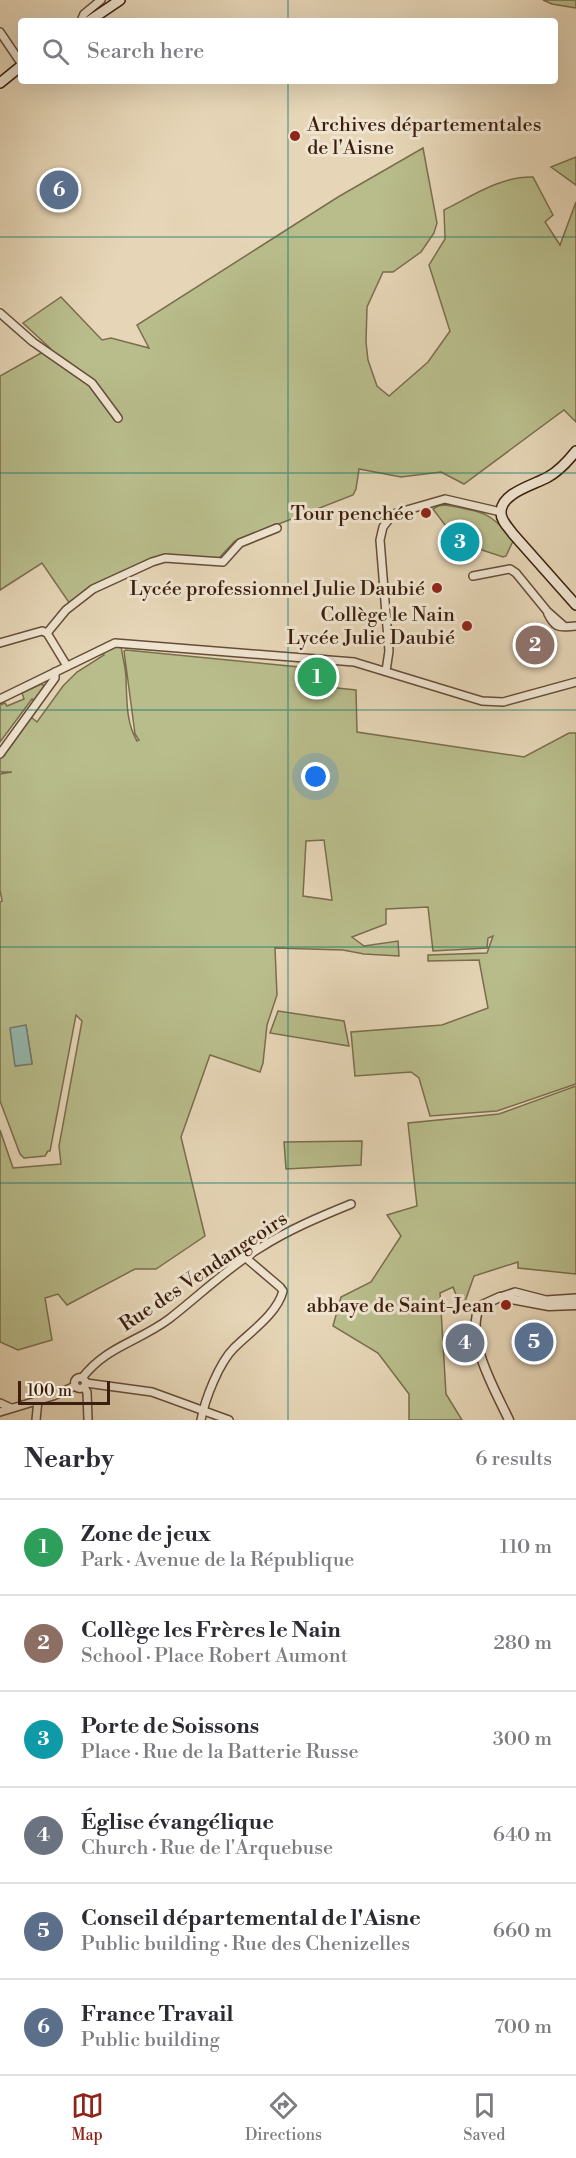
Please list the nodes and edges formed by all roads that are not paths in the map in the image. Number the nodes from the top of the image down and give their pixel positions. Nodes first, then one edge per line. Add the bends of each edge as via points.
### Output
1 (101, 0) edge
2 (120, 0) edge
3 (82, 18) edge
4 (94, 18) edge
5 (0, 32) edge
6 (18, 60) edge
7 (18, 68) edge
8 (0, 83) edge
9 (0, 313) edge
10 (118, 418) dead end
11 (576, 451) edge
12 (501, 512) junction
13 (277, 528) dead end
14 (473, 576) dead end
15 (576, 605) edge
16 (576, 626) edge
17 (47, 633) junction
18 (0, 643) edge
19 (67, 666) junction
20 (386, 671) junction
21 (55, 672) junction
22 (576, 682) edge
23 (0, 699) edge
24 (0, 754) edge
25 (351, 1204) dead end
26 (246, 1258) junction
27 (500, 1297) junction
28 (576, 1298) edge
29 (576, 1305) edge
30 (84, 1383) junction
31 (38, 1400) junction
32 (0, 1402) edge
33 (11, 1408) junction
34 (0, 1412) edge
35 (203, 1412) junction
36 (36, 1420) edge
37 (88, 1420) edge
38 (201, 1420) edge
39 (229, 1420) edge
40 (509, 1420) edge

1 - 3 street
2 - 4 main road
5 - 6 street
7 - 8 main road
9 - 10 street via 33,342 92,382
11 - 12 main road via 549,476 510,496
12 - 15 main road via 513,534
12 - 20 street via 445,499 398,512 386,522 381,533
13 - 17 street via 240,543 223,562 165,558 93,589 66,610
14 - 16 street via 510,569 547,611 553,624 560,628
17 - 18 street
17 - 19 street
19 - 20 street via 115,643 354,662
19 - 21 street
20 - 22 street via 482,701 503,702
21 - 23 street
21 - 24 street via 55,678
25 - 26 street, Rue des Vendangeoirs via 299,1225
26 - 30 street, Rue des Vendangeoirs via 168,1319 93,1364
26 - 35 street via 280,1287 281,1298 228,1356
27 - 28 street via 515,1292 546,1300
27 - 29 street via 549,1306
27 - 40 street via 480,1306 475,1330 482,1359
30 - 31 street, Rue des Vendangeoirs via 76,1379 75,1386
30 - 35 street via 152,1392
30 - 37 street
31 - 33 street
31 - 36 street
32 - 33 street
33 - 34 street
35 - 38 street
35 - 39 street

